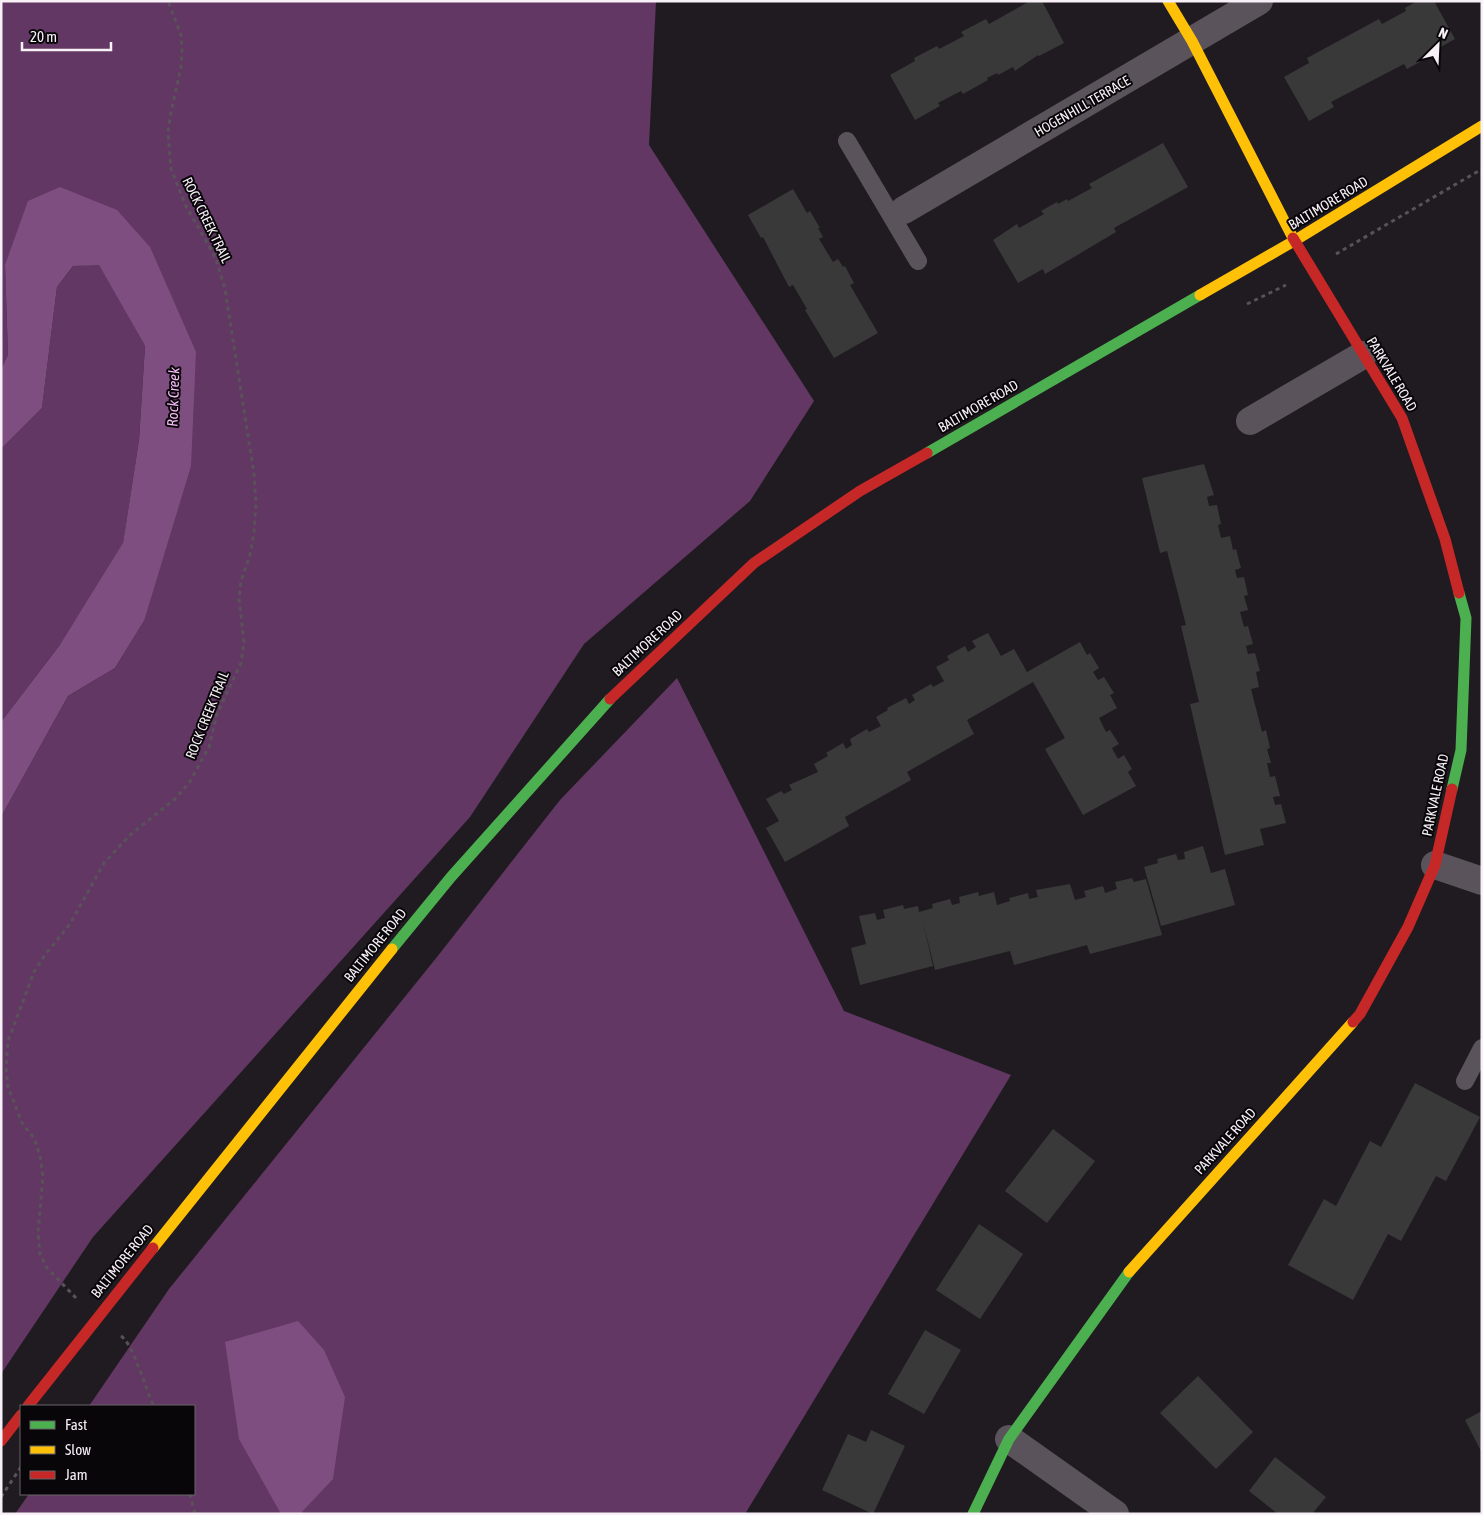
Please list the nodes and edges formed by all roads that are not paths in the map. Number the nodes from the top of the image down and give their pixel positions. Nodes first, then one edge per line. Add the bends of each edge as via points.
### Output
1 (1168, 1) edge
2 (1260, 1) edge
3 (1192, 41) junction
4 (1482, 126) edge
5 (847, 141) dead end
6 (898, 214) junction
7 (1294, 241) junction
8 (918, 261) dead end
9 (1363, 354) junction
10 (1250, 421) dead end
11 (1474, 617) edge
12 (1435, 865) junction
13 (1482, 881) edge
14 (1482, 1048) edge
15 (1465, 1081) dead end
16 (29, 1405) edge
17 (20, 1416) edge
18 (1009, 1439) junction
19 (1, 1441) edge
20 (974, 1514) edge
21 (1115, 1514) edge

1 - 3 street, PARKVALE ROAD
2 - 3 street, HOGENHILL TERRACE
3 - 6 street, HOGENHILL TERRACE
3 - 7 street, PARKVALE ROAD
4 - 7 street, BALTIMORE ROAD
5 - 6 lane
6 - 8 lane
7 - 9 street, PARKVALE ROAD
7 - 16 street, BALTIMORE ROAD via 860,491 754,564 597,711 451,877
9 - 10 street
9 - 11 street, PARKVALE ROAD via 1402,418
11 - 12 street, PARKVALE ROAD via 1461,750
12 - 13 street
12 - 18 street, PARKVALE ROAD via 1408,927 1360,1014 1138,1258
14 - 15 lane
17 - 19 street
18 - 20 street, PARKVALE ROAD
18 - 21 street

